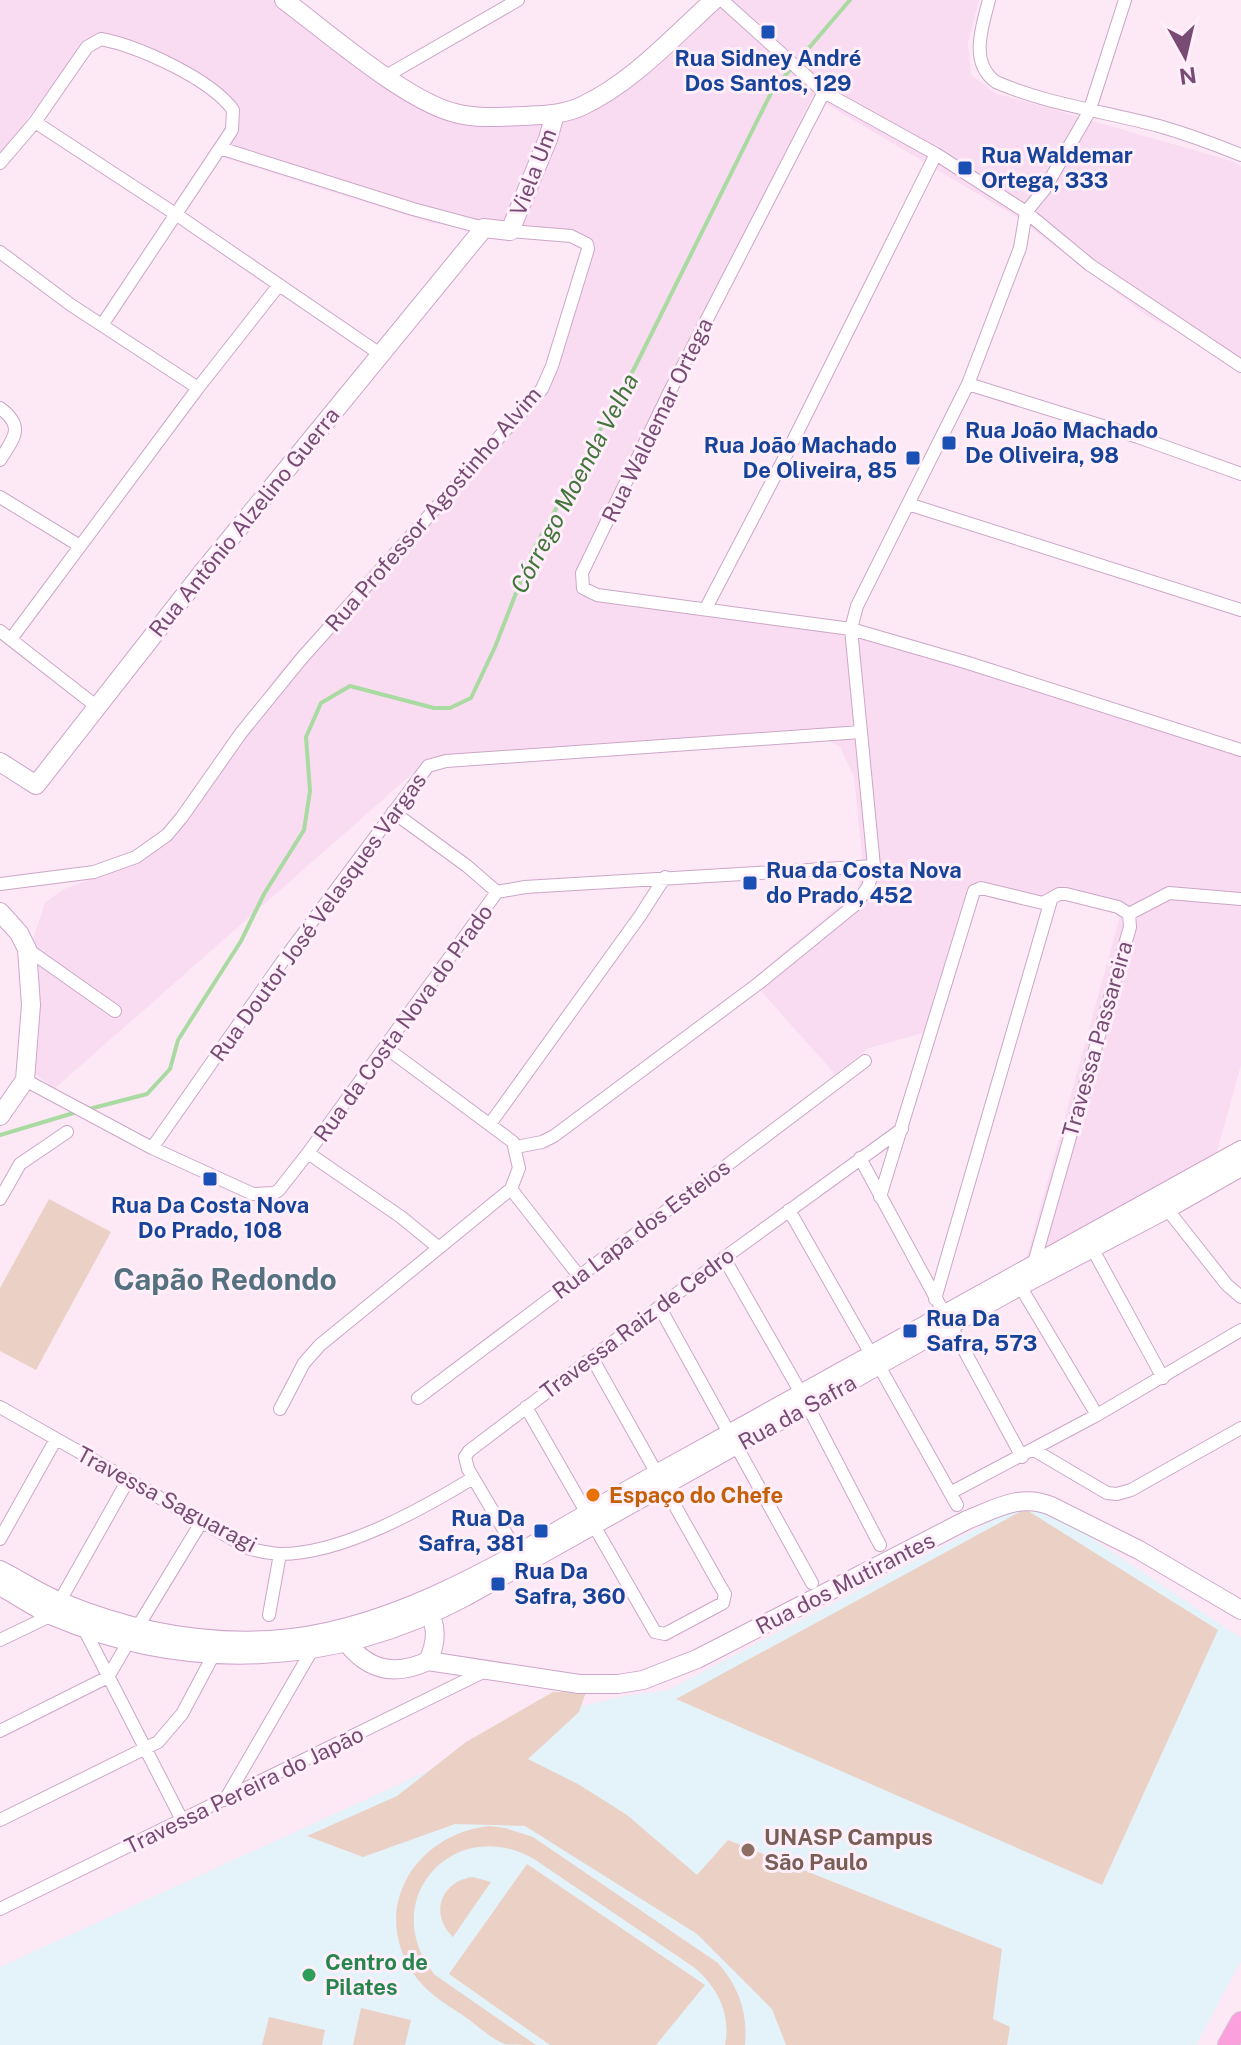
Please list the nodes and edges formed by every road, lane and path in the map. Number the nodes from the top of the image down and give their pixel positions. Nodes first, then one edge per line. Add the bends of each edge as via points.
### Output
1 (284, 0) edge
2 (518, 0) edge
3 (714, 0) edge
4 (722, 0) edge
5 (989, 0) edge
6 (1125, 0) edge
7 (386, 76) junction
8 (824, 92) junction
9 (1089, 112) junction
10 (555, 114) junction
11 (35, 122) junction
12 (220, 148) junction
13 (936, 154) junction
14 (1241, 155) edge
15 (0, 163) edge
16 (1026, 212) junction
17 (177, 215) junction
18 (484, 228) junction
19 (510, 231) junction
20 (0, 252) edge
21 (279, 285) junction
22 (102, 325) junction
23 (380, 354) junction
24 (1241, 366) edge
25 (968, 384) junction
26 (198, 388) junction
27 (0, 408) edge
28 (0, 460) edge
29 (1241, 474) edge
30 (0, 497) edge
31 (908, 504) junction
32 (80, 546) junction
33 (706, 608) junction
34 (1241, 610) edge
35 (851, 629) junction
36 (0, 631) edge
37 (11, 639) junction
38 (96, 706) junction
39 (861, 732) junction
40 (1241, 750) edge
41 (0, 762) edge
42 (393, 812) junction
43 (874, 866) junction
44 (665, 877) junction
45 (0, 884) edge
46 (497, 892) junction
47 (1241, 899) edge
48 (1051, 900) junction
49 (0, 912) edge
50 (1129, 914) junction
51 (27, 949) junction
52 (115, 1011) dead end
53 (385, 1047) junction
54 (865, 1061) dead end
55 (25, 1080) junction
56 (0, 1116) edge
57 (490, 1124) junction
58 (902, 1129) junction
59 (67, 1132) dead end
60 (516, 1147) junction
61 (152, 1148) junction
62 (1241, 1150) edge
63 (308, 1153) junction
64 (860, 1158) junction
65 (1241, 1167) edge
66 (511, 1189) junction
67 (880, 1197) junction
68 (0, 1199) edge
69 (1167, 1209) junction
70 (789, 1210) junction
71 (439, 1248) junction
72 (1092, 1248) junction
73 (724, 1258) junction
74 (1034, 1263) junction
75 (579, 1276) junction
76 (1020, 1286) junction
77 (1241, 1297) edge
78 (660, 1308) junction
79 (943, 1313) junction
80 (1241, 1330) edge
81 (592, 1358) junction
82 (875, 1360) junction
83 (1163, 1378) junction
84 (418, 1398) dead end
85 (804, 1400) junction
86 (0, 1407) edge
87 (526, 1407) junction
88 (280, 1409) dead end
89 (1097, 1415) junction
90 (1241, 1428) edge
91 (56, 1439) junction
92 (734, 1440) junction
93 (1028, 1454) junction
94 (473, 1478) junction
95 (128, 1480) junction
96 (661, 1480) junction
97 (950, 1493) junction
98 (957, 1505) dead end
99 (592, 1519) junction
100 (202, 1521) junction
101 (0, 1539) edge
102 (880, 1545) dead end
103 (517, 1552) junction
104 (280, 1554) junction
105 (0, 1570) edge
106 (812, 1583) dead end
107 (0, 1586) edge
108 (56, 1608) junction
109 (426, 1609) junction
110 (1241, 1610) edge
111 (269, 1615) dead end
112 (82, 1625) junction
113 (133, 1634) junction
114 (0, 1640) edge
115 (347, 1643) junction
116 (312, 1650) junction
117 (214, 1654) junction
118 (428, 1661) junction
119 (488, 1670) junction
120 (108, 1677) junction
121 (0, 1731) edge
122 (148, 1749) junction
123 (225, 1800) junction
124 (0, 1820) edge
125 (182, 1820) junction
126 (0, 1909) edge
127 (1241, 2022) edge
128 (1228, 2045) edge

1 - 7 street
2 - 7 street
3 - 10 street via 625,78 581,106
4 - 8 street
5 - 9 street via 980,53 987,76
6 - 9 street
7 - 10 street via 453,113
8 - 13 street
8 - 33 street, Rua Waldemar Ortega via 582,573 583,588 591,593
9 - 14 street via 1156,125
9 - 16 street
10 - 19 street, Viela Um
11 - 12 street via 87,47 101,39 169,65 225,100 234,122
11 - 15 street
11 - 17 street
12 - 17 street
12 - 18 street, Rua Professor Agostinho Alvim
13 - 16 street
13 - 33 street
16 - 24 street via 1090,265
16 - 25 street via 1020,248
17 - 21 street
17 - 22 street
18 - 19 street, Rua Professor Agostinho Alvim
18 - 23 street, Rua Antônio Alzelino Guerra
19 - 45 street, Rua Professor Agostinho Alvim via 571,236 587,244 542,389 302,658 167,835 136,857 94,872
20 - 22 street
21 - 23 street
21 - 26 street
22 - 26 street
23 - 38 street, Rua Antônio Alzelino Guerra
25 - 29 street
25 - 31 street
26 - 32 street
27 - 28 street via 16,429
30 - 32 street
31 - 34 street
31 - 35 street via 857,606
32 - 37 street
33 - 35 street, Rua Waldemar Ortega
35 - 39 street
35 - 40 street, Rua Waldemar Ortega
36 - 37 street
37 - 38 street
38 - 41 street, Rua Antônio Alzelino Guerra via 36,785
39 - 42 street, Rua Doutor José Velasques Vargas via 446,761 422,771
39 - 43 street
42 - 46 street
42 - 61 street, Rua Doutor José Velasques Vargas
43 - 44 street, Rua da Costa Nova do Prado
43 - 60 street via 856,904 759,983 554,1136
44 - 46 street, Rua da Costa Nova do Prado
44 - 57 street
46 - 53 street, Rua da Costa Nova do Prado
47 - 50 street via 1169,893
48 - 50 street, Travessa Passareira via 1066,894
48 - 58 street, Travessa Passareira via 1039,903 981,888 974,891
48 - 79 street
49 - 51 street
50 - 74 street, Travessa Passareira via 1127,938
51 - 52 street
51 - 55 street via 31,1005
53 - 57 street
53 - 63 street, Rua da Costa Nova do Prado
54 - 75 street, Rua Lapa dos Esteios
55 - 56 street
55 - 61 street, Rua da Costa Nova do Prado
57 - 60 street
58 - 64 street, Travessa Raiz de Cedro
58 - 67 street, Travessa Passareira
59 - 68 street via 20,1164
60 - 66 street via 519,1168
61 - 63 street, Rua da Costa Nova do Prado via 253,1194 279,1190
62 - 74 street, Rua da Safra
63 - 71 street
64 - 67 street
64 - 70 street, Travessa Raiz de Cedro
65 - 69 street, Rua da Safra
66 - 71 street
66 - 75 street
67 - 79 street
69 - 72 street, Rua da Safra
69 - 77 street
70 - 73 street, Travessa Raiz de Cedro
70 - 82 street
71 - 88 street via 320,1345 304,1363
72 - 76 street, Rua da Safra
72 - 83 street
73 - 78 street, Travessa Raiz de Cedro
73 - 85 street
74 - 79 street, Rua da Safra
75 - 84 street, Rua Lapa dos Esteios
76 - 79 street, Rua da Safra
76 - 89 street
78 - 81 street, Travessa Raiz de Cedro
78 - 92 street
79 - 82 street, Rua da Safra
79 - 93 street
80 - 83 street
81 - 87 street, Travessa Raiz de Cedro
81 - 96 street
82 - 85 street, Rua da Safra
82 - 97 street
83 - 89 street
85 - 92 street, Rua da Safra
85 - 102 street
86 - 91 street, Travessa Saguaragi
87 - 94 street, Travessa Raiz de Cedro via 466,1454
87 - 99 street
89 - 93 street
90 - 93 street via 1117,1494
91 - 95 street, Travessa Saguaragi
91 - 101 street
92 - 96 street, Rua da Safra
92 - 106 street
93 - 97 street
94 - 103 street
94 - 104 street, Travessa Saguaragi via 387,1526 346,1541
95 - 100 street, Travessa Saguaragi
95 - 108 street
96 - 99 street, Rua da Safra
96 - 99 street via 725,1594 720,1605 658,1634
97 - 98 street
99 - 103 street, Rua da Safra
99 - 109 street, Rua da Safra
100 - 104 street, Travessa Saguaragi via 250,1549
100 - 113 street
103 - 109 street, Rua da Safra
104 - 111 street
105 - 108 street
107 - 108 street
108 - 112 street
108 - 113 street
108 - 114 street
109 - 113 street via 272,1640
109 - 115 street, Rua da Safra via 402,1627
109 - 118 street via 435,1638
110 - 119 street, Rua dos Mutirantes via 1139,1550 1051,1506 1025,1500 967,1520 657,1675 618,1684 579,1684
112 - 113 street
112 - 120 street
113 - 117 street via 176,1650
113 - 120 street
115 - 116 street
115 - 118 street via 356,1655 383,1669 399,1671
116 - 117 street
116 - 123 street
117 - 122 street via 182,1714
118 - 119 street, Rua dos Mutirantes
119 - 123 street, Travessa Pereira do Japão
120 - 121 street
120 - 122 street
122 - 124 street
122 - 125 street
123 - 125 street, Travessa Pereira do Japão
125 - 126 street, Travessa Pereira do Japão
127 - 128 main road

